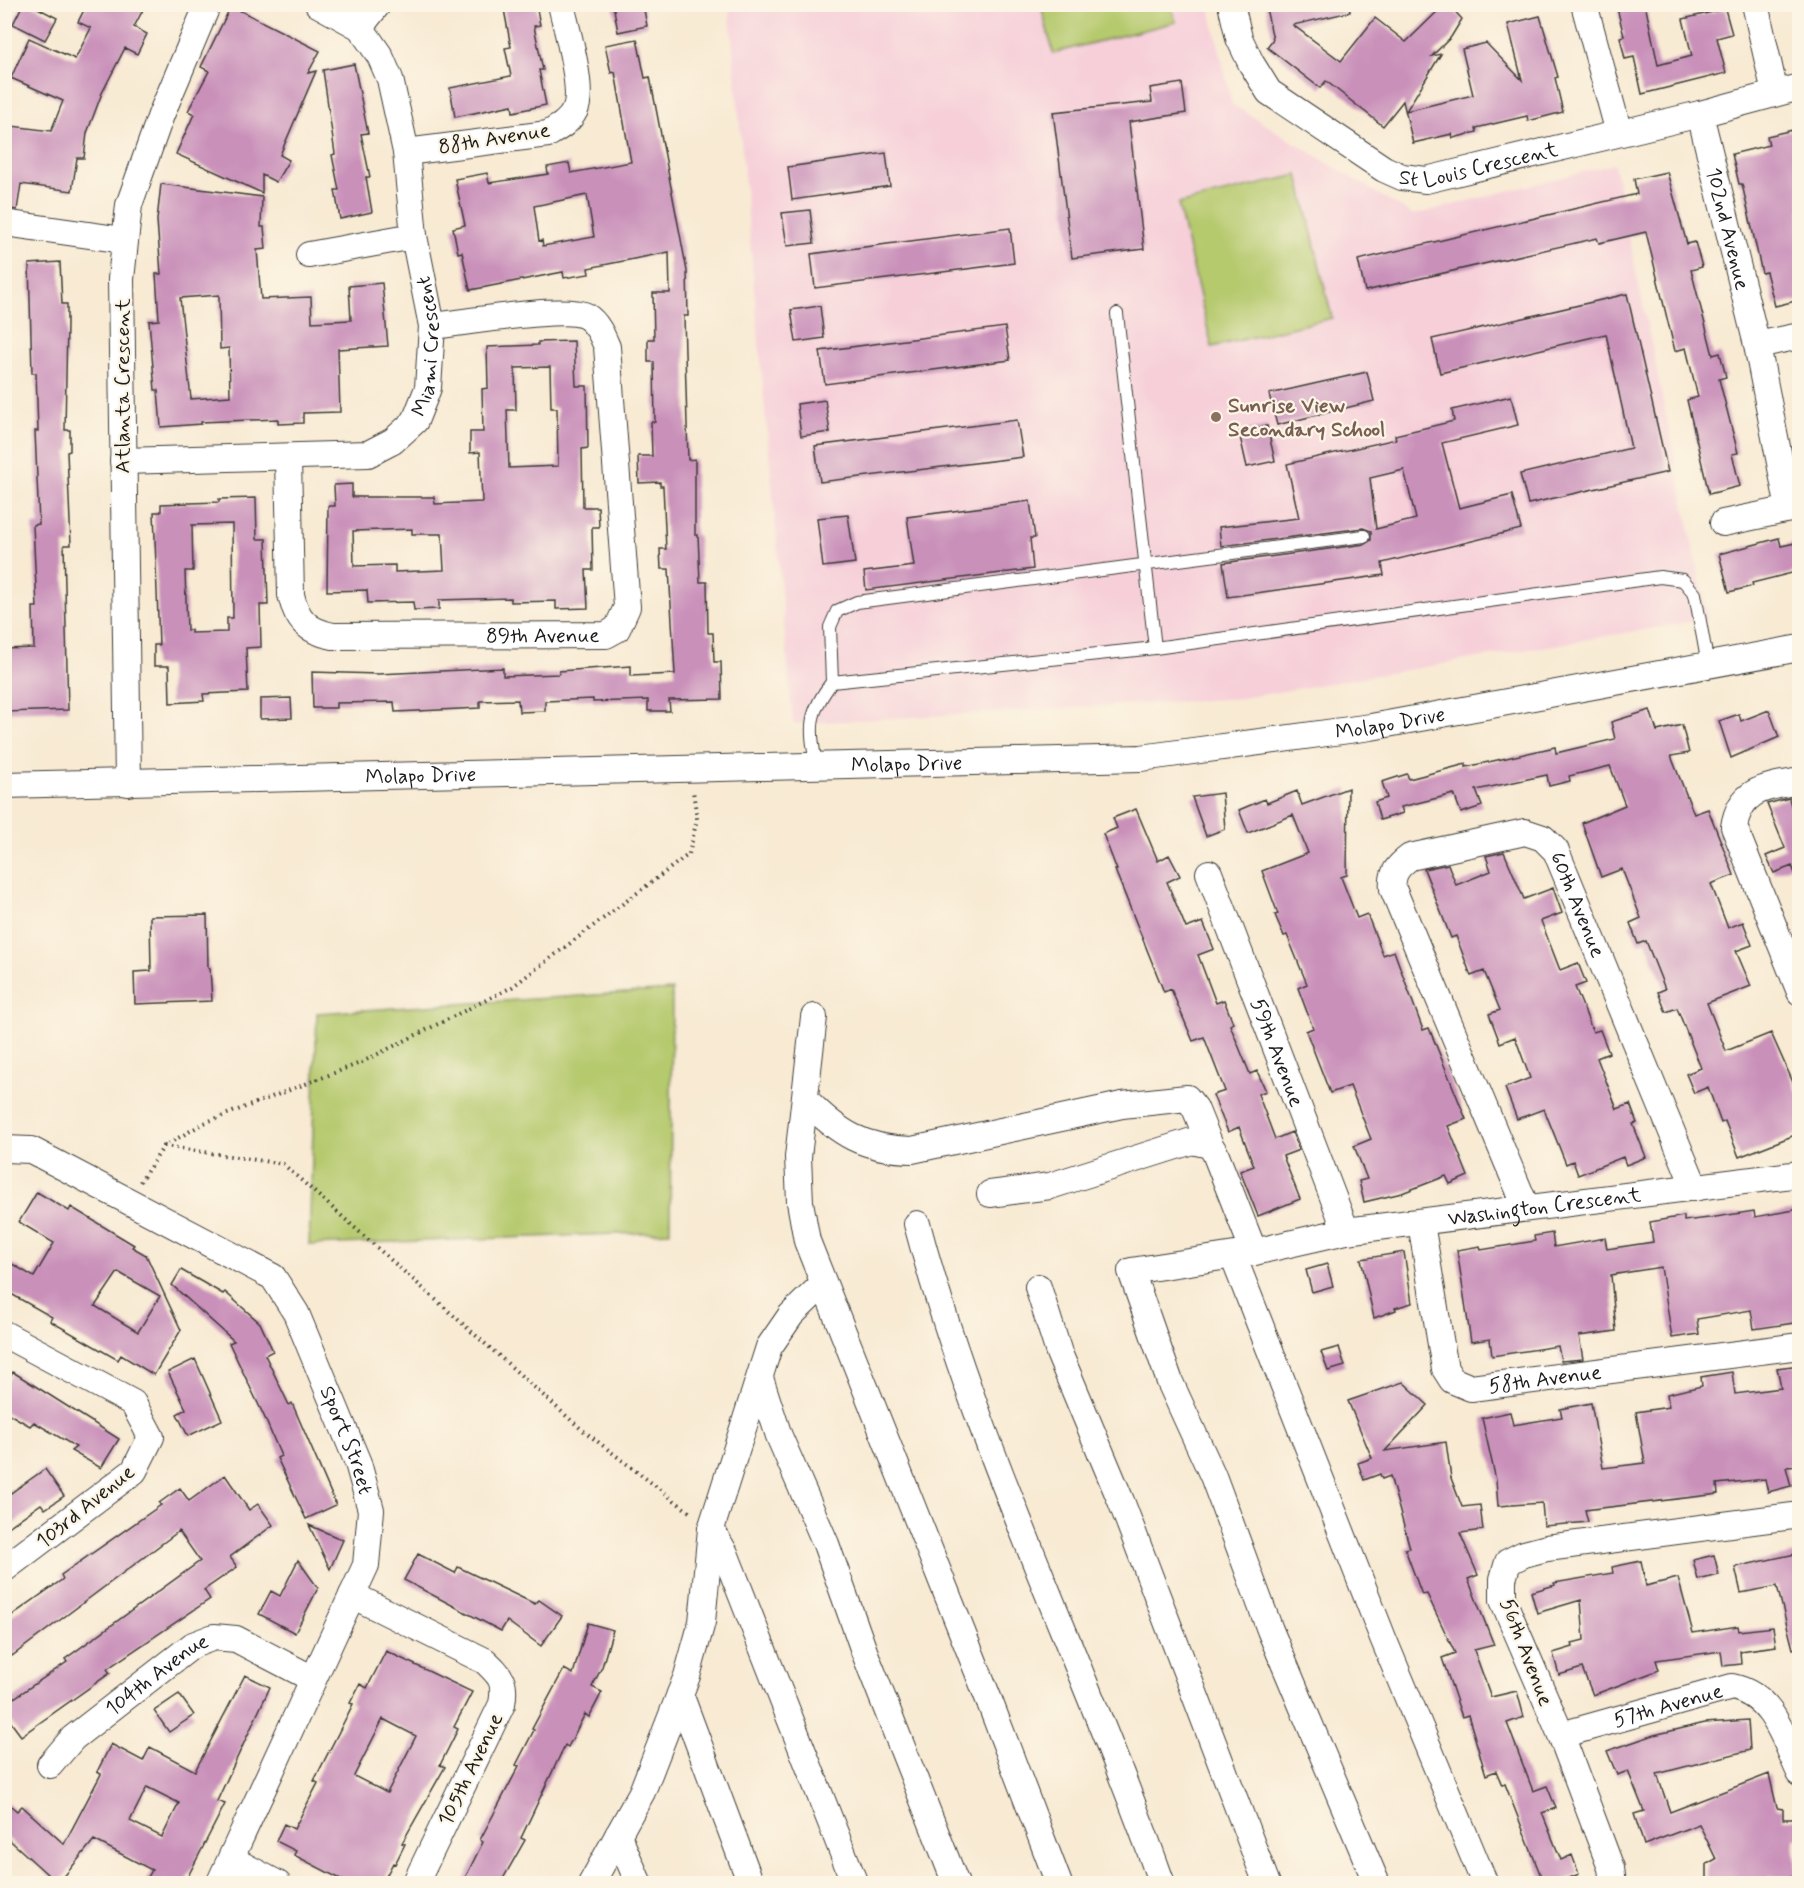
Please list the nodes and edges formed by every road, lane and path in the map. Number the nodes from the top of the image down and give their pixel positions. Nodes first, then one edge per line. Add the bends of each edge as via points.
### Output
1 (208, 4) edge
2 (318, 4) edge
3 (378, 4) edge
4 (561, 4) edge
5 (1231, 4) edge
6 (1584, 4) edge
7 (1755, 4) edge
8 (360, 27) junction
9 (1787, 90) edge
10 (1700, 114) junction
11 (1619, 133) junction
12 (406, 152) junction
13 (4, 223) edge
14 (414, 236) junction
15 (124, 240) junction
16 (309, 255) dead end
17 (1117, 314) dead end
18 (432, 326) junction
19 (1800, 336) edge
20 (1757, 345) junction
21 (288, 458) junction
22 (123, 461) junction
23 (1794, 508) edge
24 (1723, 524) dead end
25 (1364, 536) dead end
26 (1147, 566) junction
27 (1155, 648) junction
28 (1800, 648) edge
29 (1708, 665) junction
30 (832, 682) junction
31 (816, 765) junction
32 (690, 770) junction
33 (1800, 781) edge
34 (128, 783) junction
35 (4, 785) edge
36 (1209, 873) dead end
37 (1800, 992) edge
38 (814, 1017) dead end
39 (806, 1100) junction
40 (1210, 1145) junction
41 (164, 1146) junction
42 (4, 1149) edge
43 (1800, 1174) edge
44 (1695, 1188) junction
45 (990, 1194) dead end
46 (128, 1201) junction
47 (1526, 1207) junction
48 (1421, 1223) junction
49 (917, 1224) dead end
50 (1346, 1231) junction
51 (1244, 1254) junction
52 (823, 1284) junction
53 (1038, 1287) dead end
54 (4, 1334) edge
55 (1800, 1346) edge
56 (760, 1378) junction
57 (1800, 1515) edge
58 (711, 1529) junction
59 (4, 1569) edge
60 (352, 1595) junction
61 (313, 1679) junction
62 (680, 1694) junction
63 (1561, 1736) junction
64 (50, 1766) dead end
65 (1800, 1773) edge
66 (618, 1835) junction
67 (231, 1859) junction
68 (219, 1884) edge
69 (278, 1884) edge
70 (414, 1884) edge
71 (591, 1884) edge
72 (639, 1884) edge
73 (751, 1884) edge
74 (855, 1884) edge
75 (956, 1884) edge
76 (1059, 1884) edge
77 (1162, 1884) edge
78 (1268, 1884) edge
79 (1377, 1884) edge
80 (1485, 1884) edge
81 (1613, 1884) edge

1 - 15 street, Atlanta Crescent via 161,115 129,205
2 - 8 street, Miami Crescent
3 - 8 street
4 - 12 street, 88th Avenue via 577,86 576,108 565,125 548,134
5 - 11 street, St Louis Crescent via 1239,38 1269,92 1402,177 1426,180
6 - 11 street
7 - 9 street
8 - 12 street, Miami Crescent via 390,79
9 - 10 street, St Louis Crescent
10 - 11 street, St Louis Crescent
10 - 20 street, 102nd Avenue
12 - 14 street, Miami Crescent
13 - 15 street
14 - 16 street
14 - 18 street, Miami Crescent
15 - 22 street, Atlanta Crescent
17 - 26 lane
18 - 21 street, Miami Crescent via 428,388 415,422 393,441 368,454
18 - 21 street, 89th Avenue via 561,312 585,315 598,327 607,347 627,607 617,629 606,635 319,633 303,624 291,595
19 - 20 street
20 - 23 street, 102nd Avenue
21 - 22 street, Miami Crescent
22 - 34 street, Atlanta Crescent
23 - 24 street, 102nd Avenue
25 - 26 lane
26 - 27 lane
26 - 30 lane via 857,602 837,611 831,627
27 - 29 lane via 1660,577 1683,580 1695,594
27 - 30 lane
28 - 29 street, Molapo Drive
29 - 31 street, Molapo Drive via 1371,727 1141,758
30 - 31 lane via 810,723
31 - 32 street, Molapo Drive
32 - 34 street, Molapo Drive
32 - 41 path via 697,819 689,854 512,987 360,1063 204,1123
33 - 37 street via 1766,787 1747,796 1736,813 1734,826
34 - 35 street, Molapo Drive
36 - 50 street, 59th Avenue
38 - 39 street
39 - 40 street via 841,1132 860,1141 885,1149 912,1150 1122,1105 1187,1098 1196,1108
39 - 52 street via 798,1157 800,1202 807,1241
40 - 45 street via 1192,1142 1060,1183
40 - 51 street
41 - 46 path
41 - 58 path via 283,1164 580,1428
42 - 46 street, Sport Street via 31,1150
43 - 44 street, Washington Crescent
44 - 47 street, Washington Crescent
44 - 47 street, 60th Avenue via 1556,851 1543,838 1525,832 1410,857 1399,865 1392,878
46 - 60 street, Sport Street via 273,1277 296,1313 358,1463 371,1510 366,1565
47 - 48 street, Washington Crescent
48 - 50 street, Washington Crescent
48 - 55 street, 58th Avenue via 1445,1369 1452,1380 1471,1388
49 - 77 street via 936,1296 999,1467 1118,1763
50 - 51 street, Washington Crescent
51 - 79 street, Washington Crescent via 1131,1271 1170,1382 1213,1476 1270,1630
51 - 80 street via 1383,1638
52 - 56 street via 776,1334
52 - 76 street
53 - 78 street via 1059,1353
54 - 59 street, 103rd Avenue via 133,1403 151,1437 134,1471
56 - 58 street
56 - 75 street via 779,1436 826,1544
57 - 63 street, 56th Avenue via 1547,1548 1508,1562 1503,1600
58 - 62 street via 702,1622
58 - 74 street via 725,1553
60 - 61 street, Sport Street
60 - 70 street, 105th Avenue via 485,1661 499,1675 505,1689 502,1704
61 - 64 street, 104th Avenue via 236,1639 214,1637 193,1645 73,1738
61 - 67 street, Sport Street
62 - 66 street via 642,1792
62 - 73 street
63 - 65 street, 57th Avenue via 1732,1687 1747,1690 1760,1700 1777,1722
63 - 81 street, 56th Avenue via 1611,1868
66 - 71 street
66 - 72 street
67 - 68 street, Sport Street
67 - 69 street

